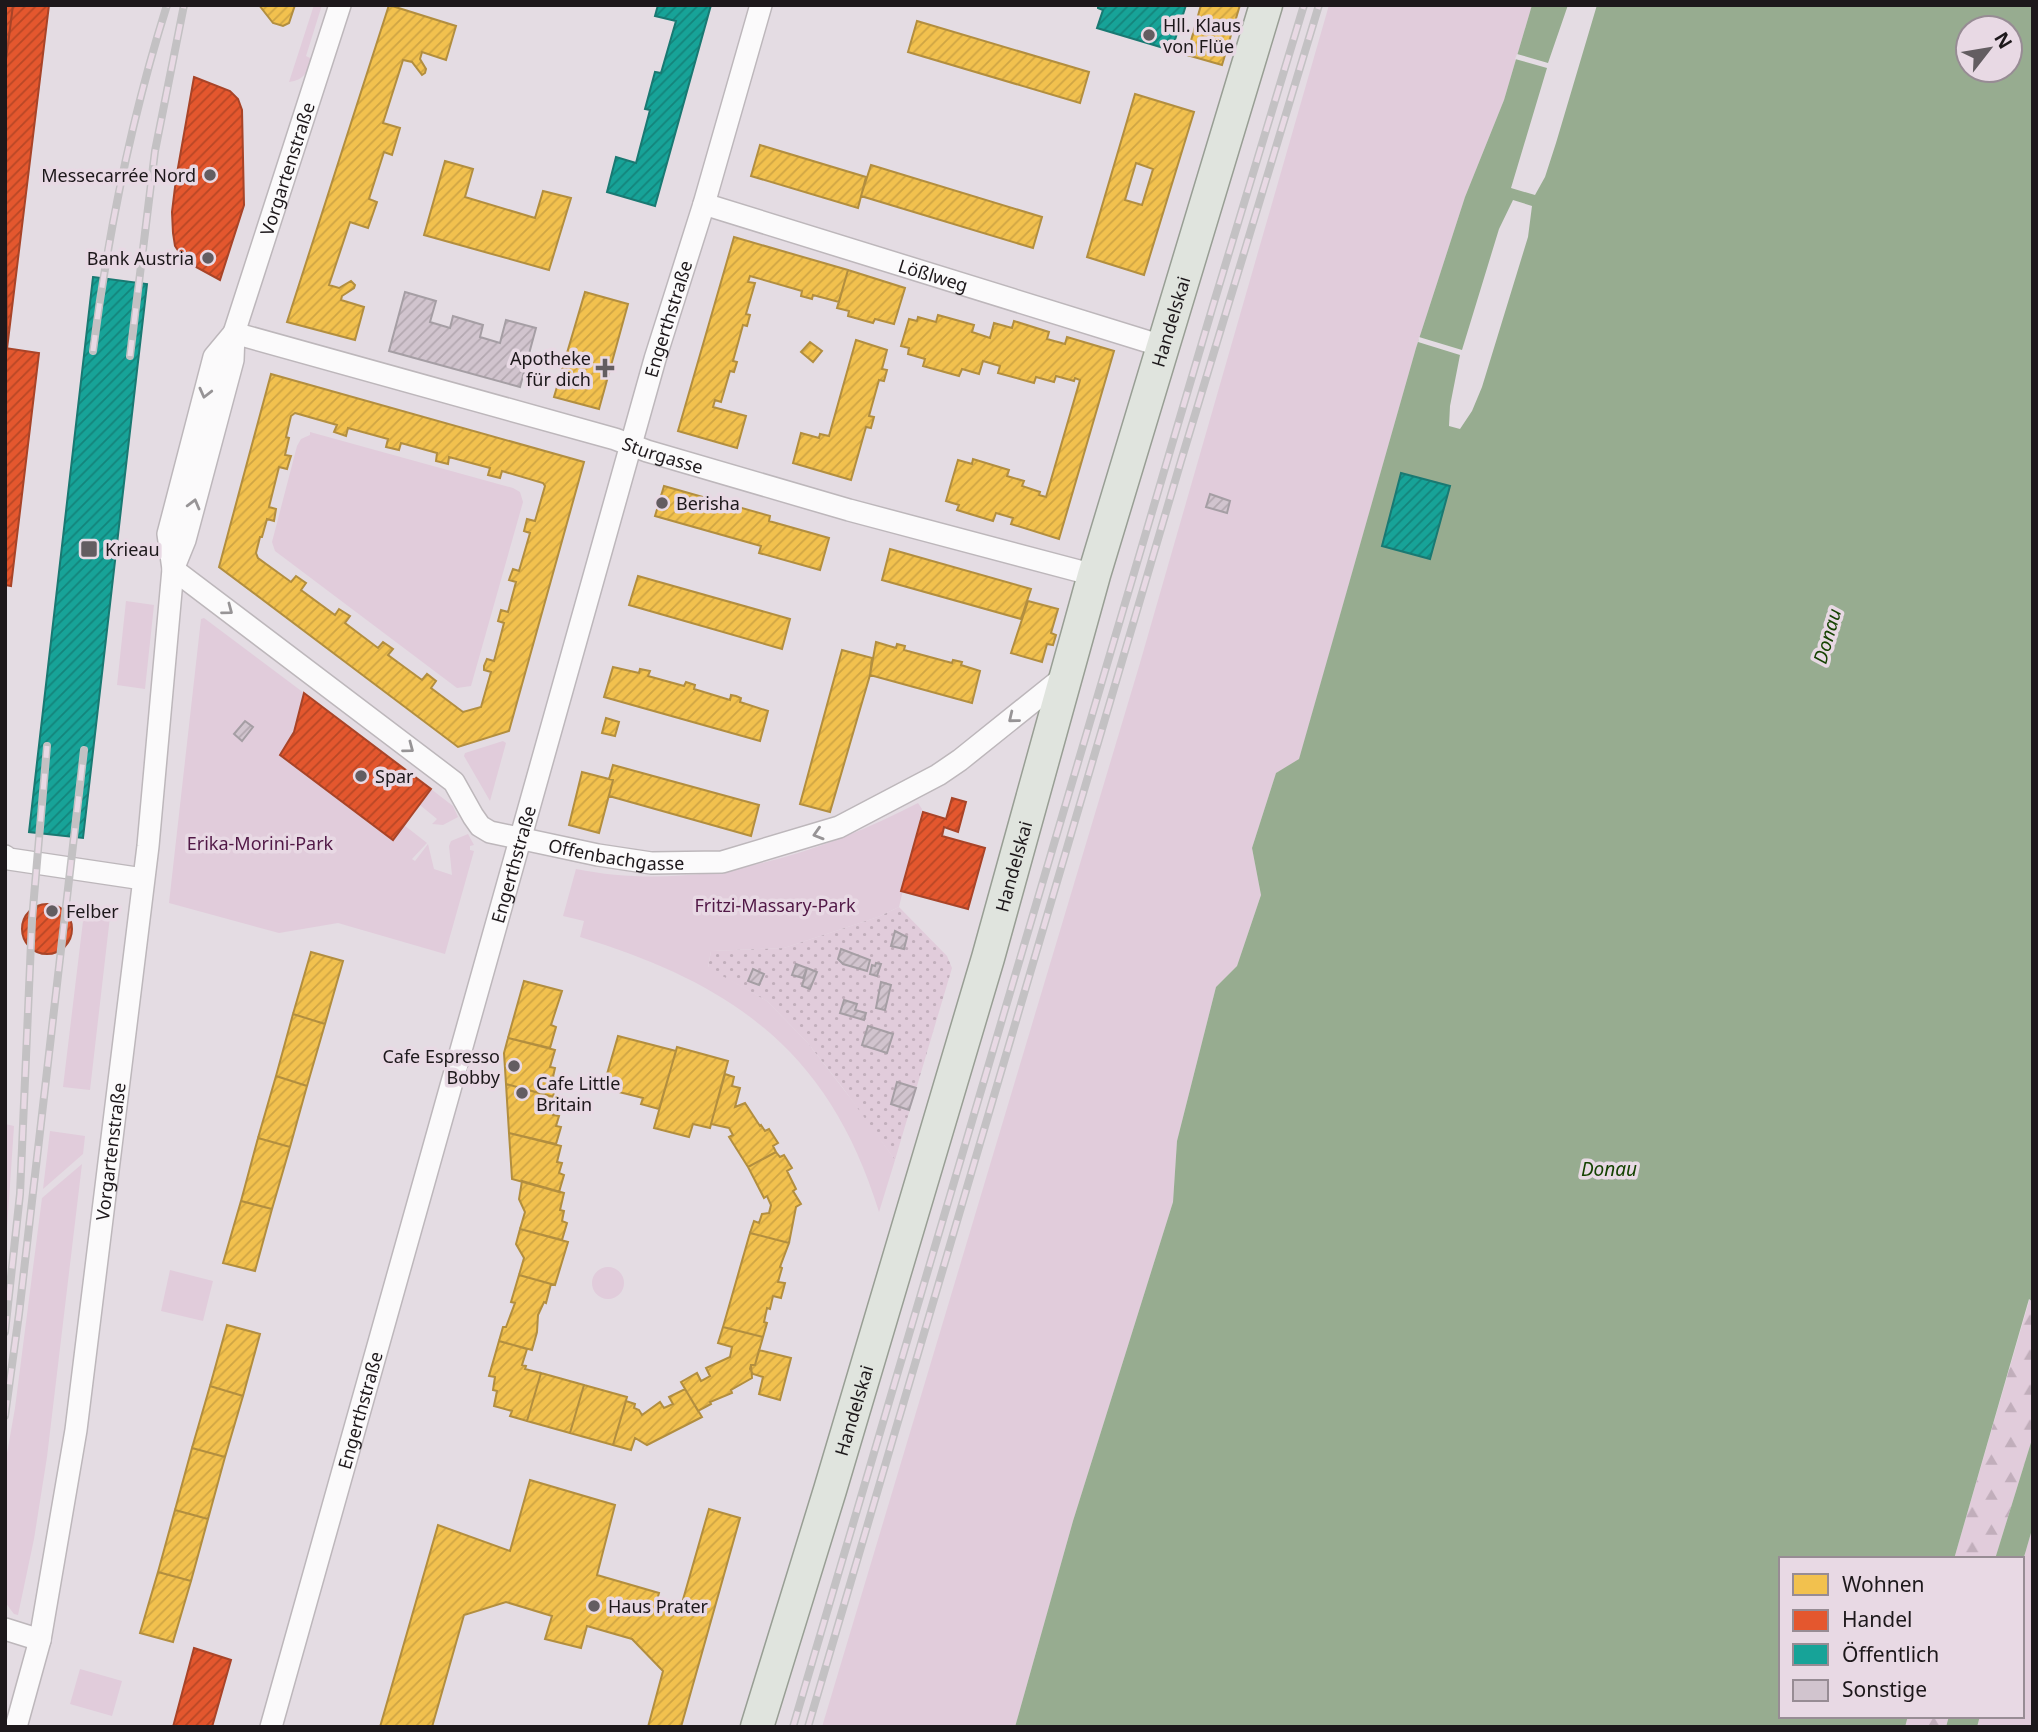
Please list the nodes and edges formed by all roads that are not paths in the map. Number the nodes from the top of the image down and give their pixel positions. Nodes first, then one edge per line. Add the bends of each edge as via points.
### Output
1 (340, 5) edge
2 (761, 5) edge
3 (1266, 5) edge
4 (704, 204) junction
5 (234, 333) junction
6 (1162, 346) junction
7 (631, 444) junction
8 (173, 569) junction
9 (1094, 575) junction
10 (1066, 675) junction
11 (522, 838) junction
12 (5, 856) edge
13 (144, 879) junction
14 (5, 1629) edge
15 (40, 1640) junction
16 (16, 1727) edge
17 (271, 1727) edge
18 (757, 1727) edge

1 - 5 street, Vorgartenstraße
2 - 4 street, Engerthstraße
3 - 6 main road, Handelskai
4 - 6 street, Lößlweg
4 - 7 street, Engerthstraße
5 - 7 street, Sturgasse
5 - 8 street, Vorgartenstraße via 214,357 168,534
6 - 9 main road, Handelskai
7 - 9 street, Sturgasse via 849,510
7 - 11 street, Engerthstraße
8 -> 11 street, Offenbachgasse via 454,782 480,826
8 - 13 street, Vorgartenstraße
9 - 10 main road, Handelskai
10 -> 11 street, Offenbachgasse via 937,775 839,827 767,850 722,862 651,863
10 - 18 main road, Handelskai via 988,958
11 - 17 street, Engerthstraße
12 - 13 street
13 - 15 street, Vorgartenstraße via 76,1430
14 - 15 street
15 - 16 street, Vorgartenstraße

